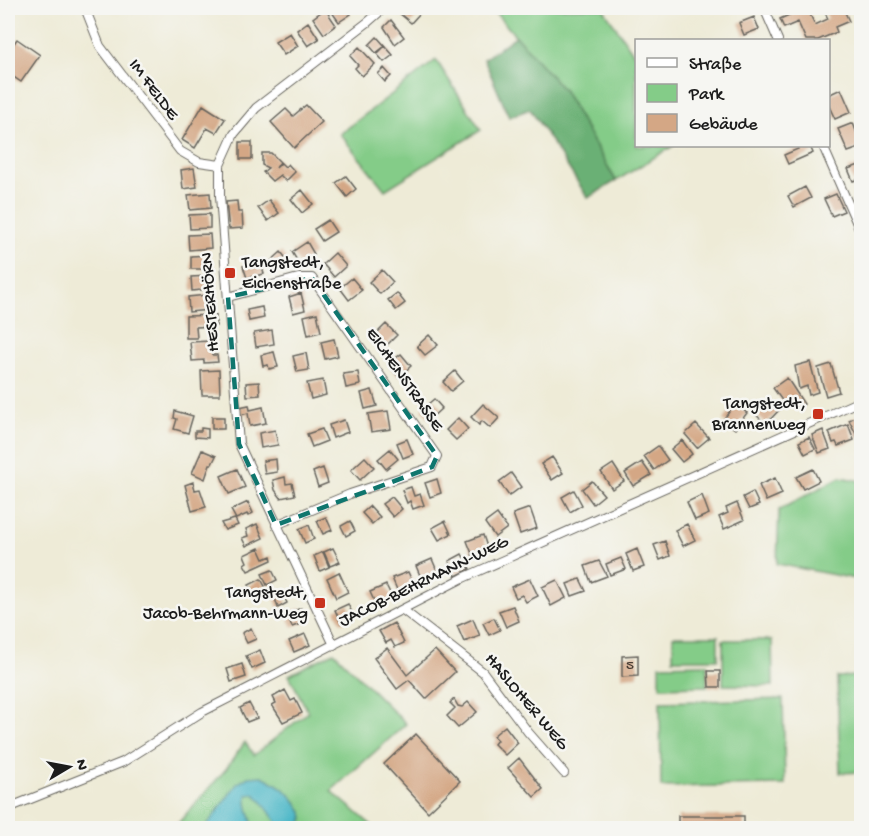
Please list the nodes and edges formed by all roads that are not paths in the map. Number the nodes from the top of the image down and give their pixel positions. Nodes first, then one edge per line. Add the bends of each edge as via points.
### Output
1 (85, 8) edge
2 (384, 8) edge
3 (764, 8) edge
4 (778, 39) edge
5 (823, 147) edge
6 (220, 165) junction
7 (861, 235) edge
8 (228, 297) junction
9 (861, 400) edge
10 (276, 525) junction
11 (403, 610) junction
12 (334, 645) junction
13 (564, 773) dead end
14 (8, 808) edge

1 - 6 street, IM FELDE via 100,46 180,151 199,162
2 - 6 street, HESTERHÖRN via 256,108 234,134
3 - 4 street
5 - 7 street
6 - 8 street, HESTERHÖRN
8 - 10 street, HESTERHÖRN via 239,444
8 - 10 street, EICHENSTRASSE via 298,278 312,278 437,456 432,467 350,494
9 - 11 street, JACOB-BEHRMANN-WEG via 464,578
10 - 12 street, HESTERHÖRN
11 - 12 street, JACOB-BEHRMANN-WEG
11 - 13 street, HASLOHER WEG via 483,672
12 - 14 street, JACOB-BEHRMANN-WEG via 202,712 123,762

